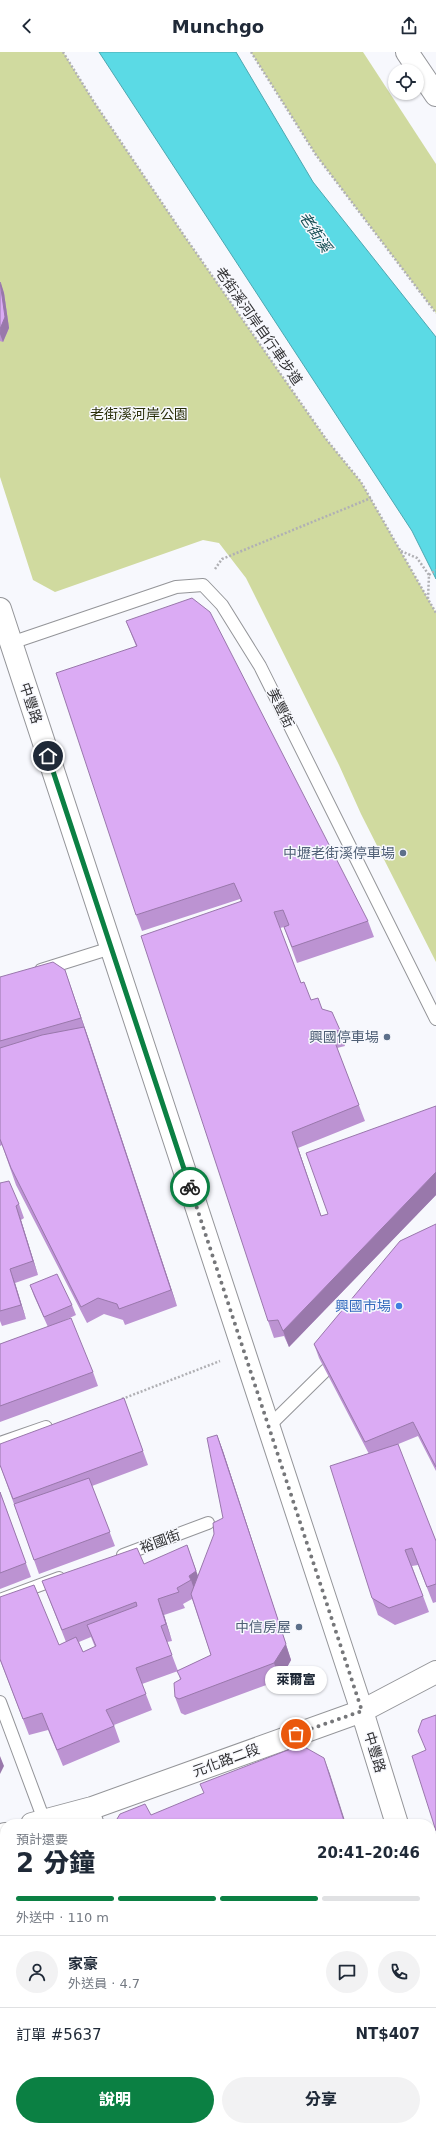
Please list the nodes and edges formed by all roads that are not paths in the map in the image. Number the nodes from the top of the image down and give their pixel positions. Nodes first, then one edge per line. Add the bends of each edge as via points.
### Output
1 (407, 52) edge
2 (436, 95) edge
3 (0, 609) edge
4 (6, 644) edge
5 (111, 948) junction
6 (30, 973) edge
7 (436, 1019) edge
8 (326, 1370) edge
9 (58, 1422) edge
10 (268, 1427) junction
11 (0, 1443) edge
12 (208, 1523) dead end
13 (111, 1559) edge
14 (67, 1576) edge
15 (0, 1600) edge
16 (436, 1672) edge
17 (0, 1702) edge
18 (362, 1711) junction
19 (95, 1816) edge
20 (37, 1819) edge
21 (66, 1819) edge
22 (395, 1819) edge

1 - 2 main road
3 - 4 main road, 中豐路
4 - 5 main road, 中豐路
4 - 7 lane, 美豐街 via 176,587 203,585 222,605 260,666
5 - 6 lane
5 - 10 main road, 中豐路
8 - 10 lane
9 - 11 lane
10 - 18 main road, 中豐路
12 - 13 lane, 裕國街
14 - 15 lane
16 - 18 main road, 元化路二段
17 - 20 lane
18 - 19 main road, 元化路二段
18 - 22 main road, 中豐路
19 - 21 main road, 元化路二段

